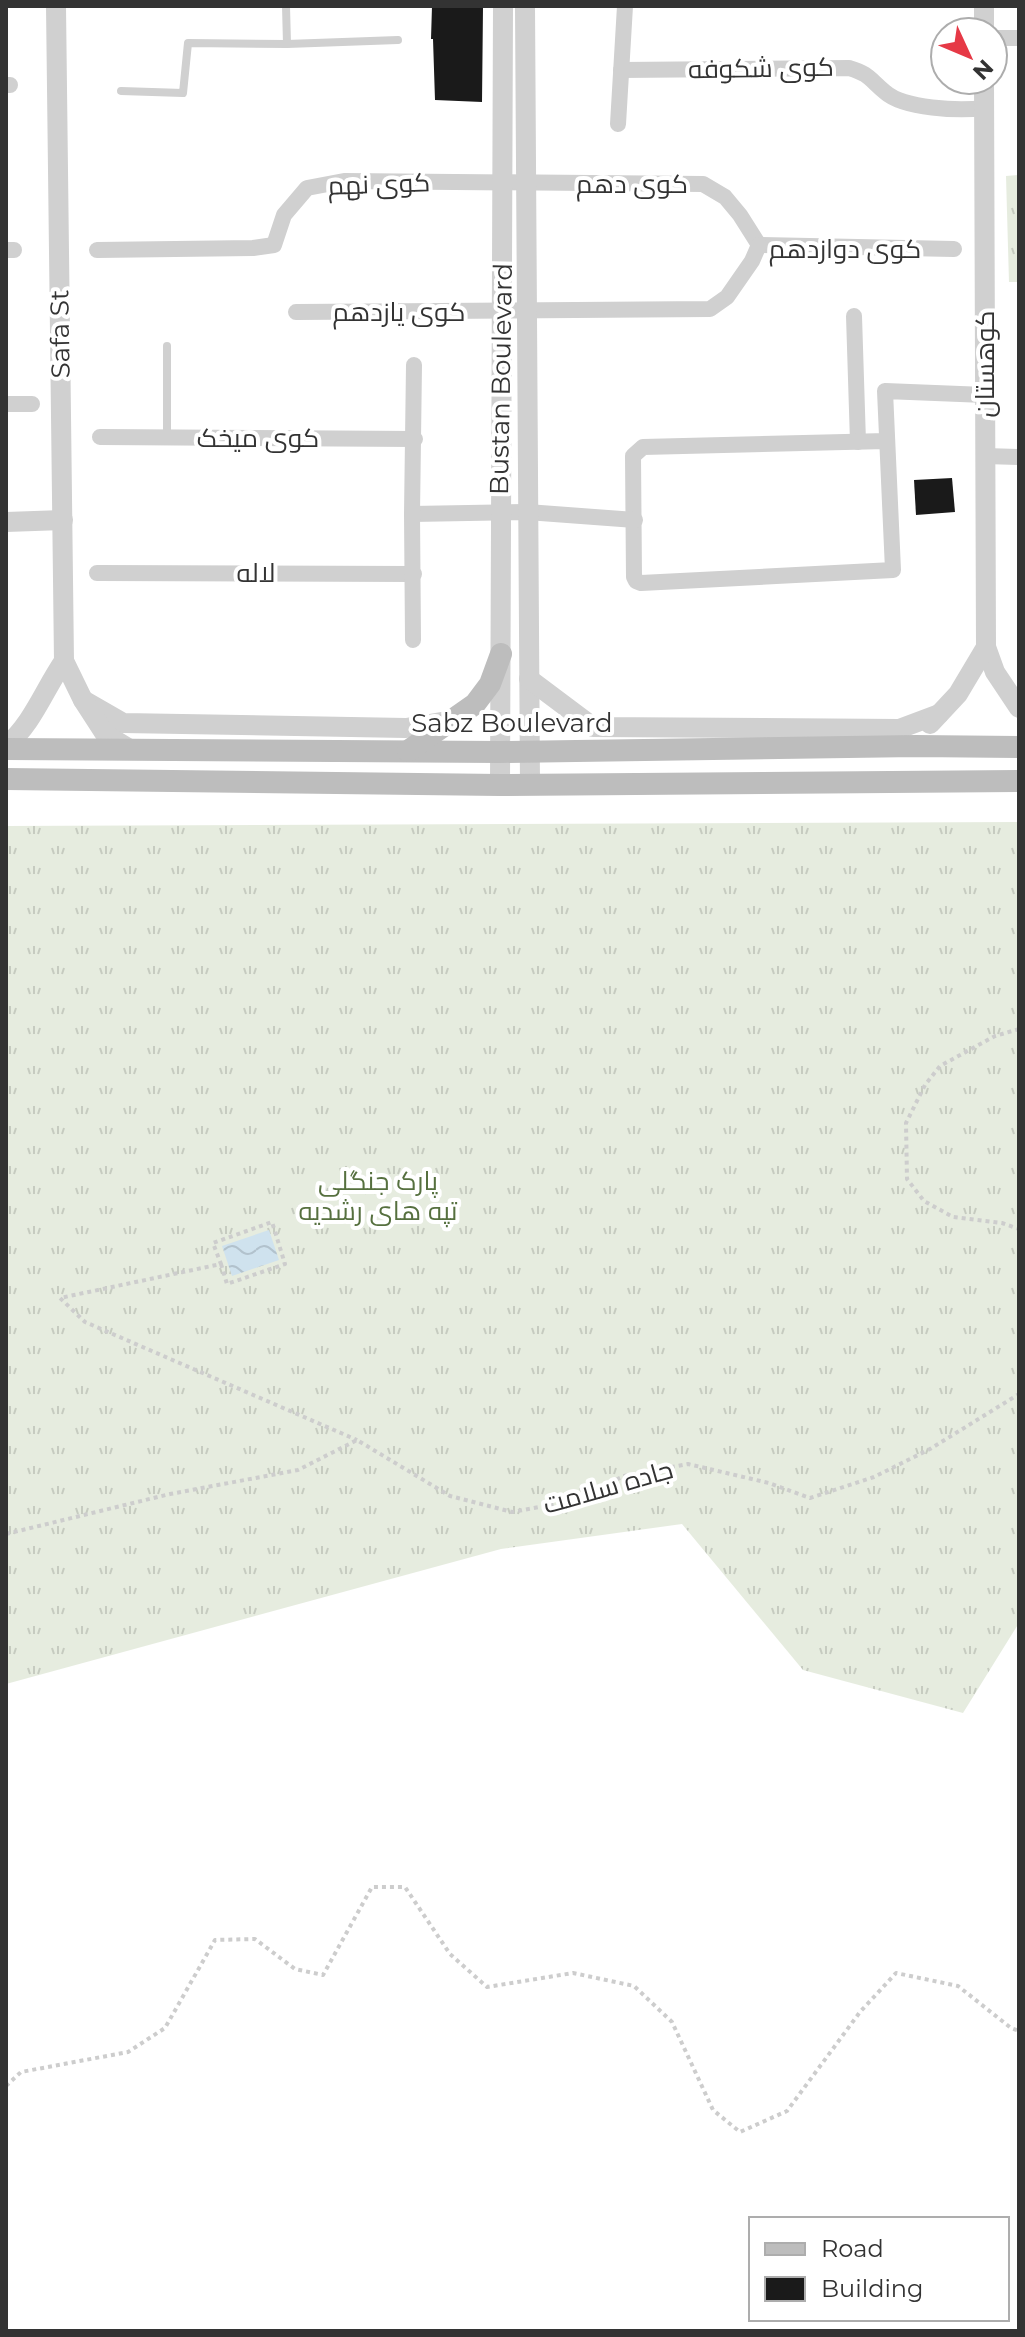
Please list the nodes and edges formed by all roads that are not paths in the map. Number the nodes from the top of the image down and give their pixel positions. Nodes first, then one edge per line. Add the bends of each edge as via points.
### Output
1 (56, 6) edge
2 (286, 6) edge
3 (503, 6) edge
4 (525, 6) edge
5 (625, 6) edge
6 (398, 40) dead end
7 (287, 44) junction
8 (621, 70) junction
9 (121, 91) dead end
10 (984, 96) edge
11 (984, 108) junction
12 (618, 124) dead end
13 (525, 183) junction
14 (503, 184) junction
15 (759, 245) junction
16 (954, 249) dead end
17 (97, 250) dead end
18 (502, 311) junction
19 (526, 311) junction
20 (296, 312) dead end
21 (854, 316) dead end
22 (167, 346) dead end
23 (414, 365) dead end
24 (985, 395) junction
25 (6, 404) edge
26 (32, 404) dead end
27 (100, 437) dead end
28 (167, 438) junction
29 (415, 439) junction
30 (886, 441) junction
31 (858, 442) junction
32 (985, 456) junction
33 (1019, 457) edge
34 (527, 512) junction
35 (500, 513) junction
36 (412, 514) junction
37 (63, 520) junction
38 (635, 520) junction
39 (6, 522) edge
40 (97, 573) dead end
41 (414, 574) junction
42 (413, 640) dead end
43 (986, 647) junction
44 (501, 654) junction
45 (64, 661) junction
46 (529, 679) junction
47 (83, 700) junction
48 (1018, 707) edge
49 (939, 714) junction
50 (6, 719) edge
51 (30, 719) junction
52 (453, 720) junction
53 (911, 746) junction
54 (1019, 747) edge
55 (6, 748) edge
56 (128, 748) junction
57 (408, 751) junction
58 (500, 752) junction
59 (530, 752) junction
60 (6, 779) edge
61 (1019, 781) edge
62 (500, 785) junction
63 (530, 785) junction

1 - 37 street, Safa St
2 - 7 lane
3 - 14 street, Bustan Boulevard
4 - 13 street, Bustan Boulevard
5 - 8 street
6 - 7 lane
7 - 9 lane via 188,43 183,93
8 - 11 street, کوی شکوفه via 849,68 873,78 885,93 905,103
8 - 12 street
10 - 11 street, کوهستان
11 - 24 street, کوهستان
13 - 14 street, کوی دهم
13 - 15 street, کوی دهم via 703,184 725,197
13 - 19 street, Bustan Boulevard
14 - 17 street, کوی نهم via 321,184 307,188 284,215 274,245
14 - 18 street, Bustan Boulevard
15 - 16 street, کوی دوازدهم
15 - 19 street, کوی دوازدهم via 727,297 710,309
18 - 19 street, کوی دوازدهم
18 - 20 street, کوی یازدهم
18 - 35 street, Bustan Boulevard
19 - 34 street, Bustan Boulevard
21 - 31 street
22 - 28 lane
23 - 29 street
24 - 30 street via 885,391
24 - 32 street, کوهستان
25 - 26 street
27 - 28 street, کوی میخک
28 - 29 street, کوی میخک
29 - 36 street
30 - 31 street
30 - 38 street via 893,570 641,583 634,577
31 - 38 street via 643,447 633,456
32 - 33 street
32 - 43 street, کوهستان
34 - 35 street
34 - 38 street
34 - 46 street, Bustan Boulevard
35 - 36 street
35 - 44 street, Bustan Boulevard
36 - 41 street
37 - 39 street
37 - 45 street, Safa St
40 - 41 street, لاله
41 - 42 street
43 - 48 street
43 - 49 street via 958,694
44 - 52 main road via 490,684
44 - 58 street, Bustan Boulevard
45 - 47 street
45 - 51 street
46 - 49 street via 593,727 899,729
46 - 59 street, Bustan Boulevard
47 - 52 street via 123,723 406,728
47 - 56 street via 105,734
49 - 53 street
50 - 51 street
51 - 55 street
52 - 57 main road
53 - 54 main road, Sabz Boulevard
53 - 59 main road, Sabz Boulevard
55 - 56 main road, Sabz Boulevard
56 - 57 main road, Sabz Boulevard
57 - 58 main road, Sabz Boulevard
58 - 59 main road, Sabz Boulevard
58 - 62 street, Bustan Boulevard
59 - 63 street, Bustan Boulevard
60 - 62 main road
61 - 63 main road
62 - 63 main road

